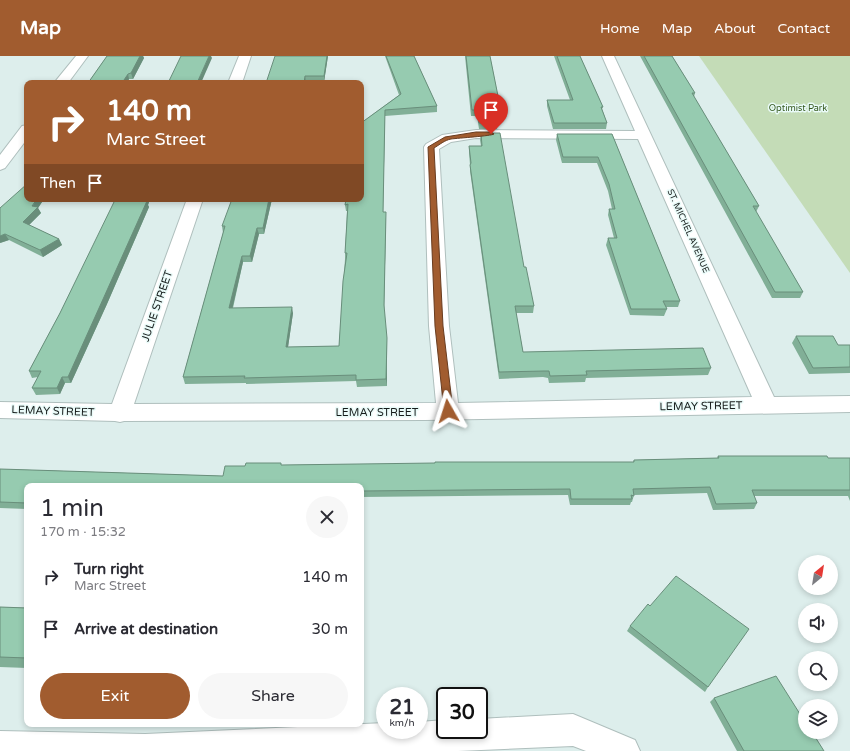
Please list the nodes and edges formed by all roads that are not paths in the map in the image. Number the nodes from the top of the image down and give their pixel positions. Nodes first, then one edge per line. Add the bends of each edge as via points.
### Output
1 (82, 56) edge
2 (245, 56) edge
3 (608, 56) edge
4 (64, 80) edge
5 (236, 80) edge
6 (24, 133) edge
7 (645, 135) junction
8 (0, 165) edge
9 (194, 202) edge
10 (850, 404) edge
11 (767, 405) junction
12 (0, 410) edge
13 (448, 411) junction
14 (120, 414) junction
15 (0, 747) edge
16 (624, 751) edge

1 - 4 street
2 - 5 street
3 - 7 street, ST. MICHEL AVENUE
6 - 8 street
7 - 11 street, ST. MICHEL AVENUE
7 - 13 street via 476,134 447,138 431,147 439,326
9 - 14 street, JULIE STREET
10 - 11 street, LEMAY STREET
11 - 13 street, LEMAY STREET
12 - 14 street, LEMAY STREET
13 - 14 street, LEMAY STREET
15 - 16 street via 145,750 573,730

